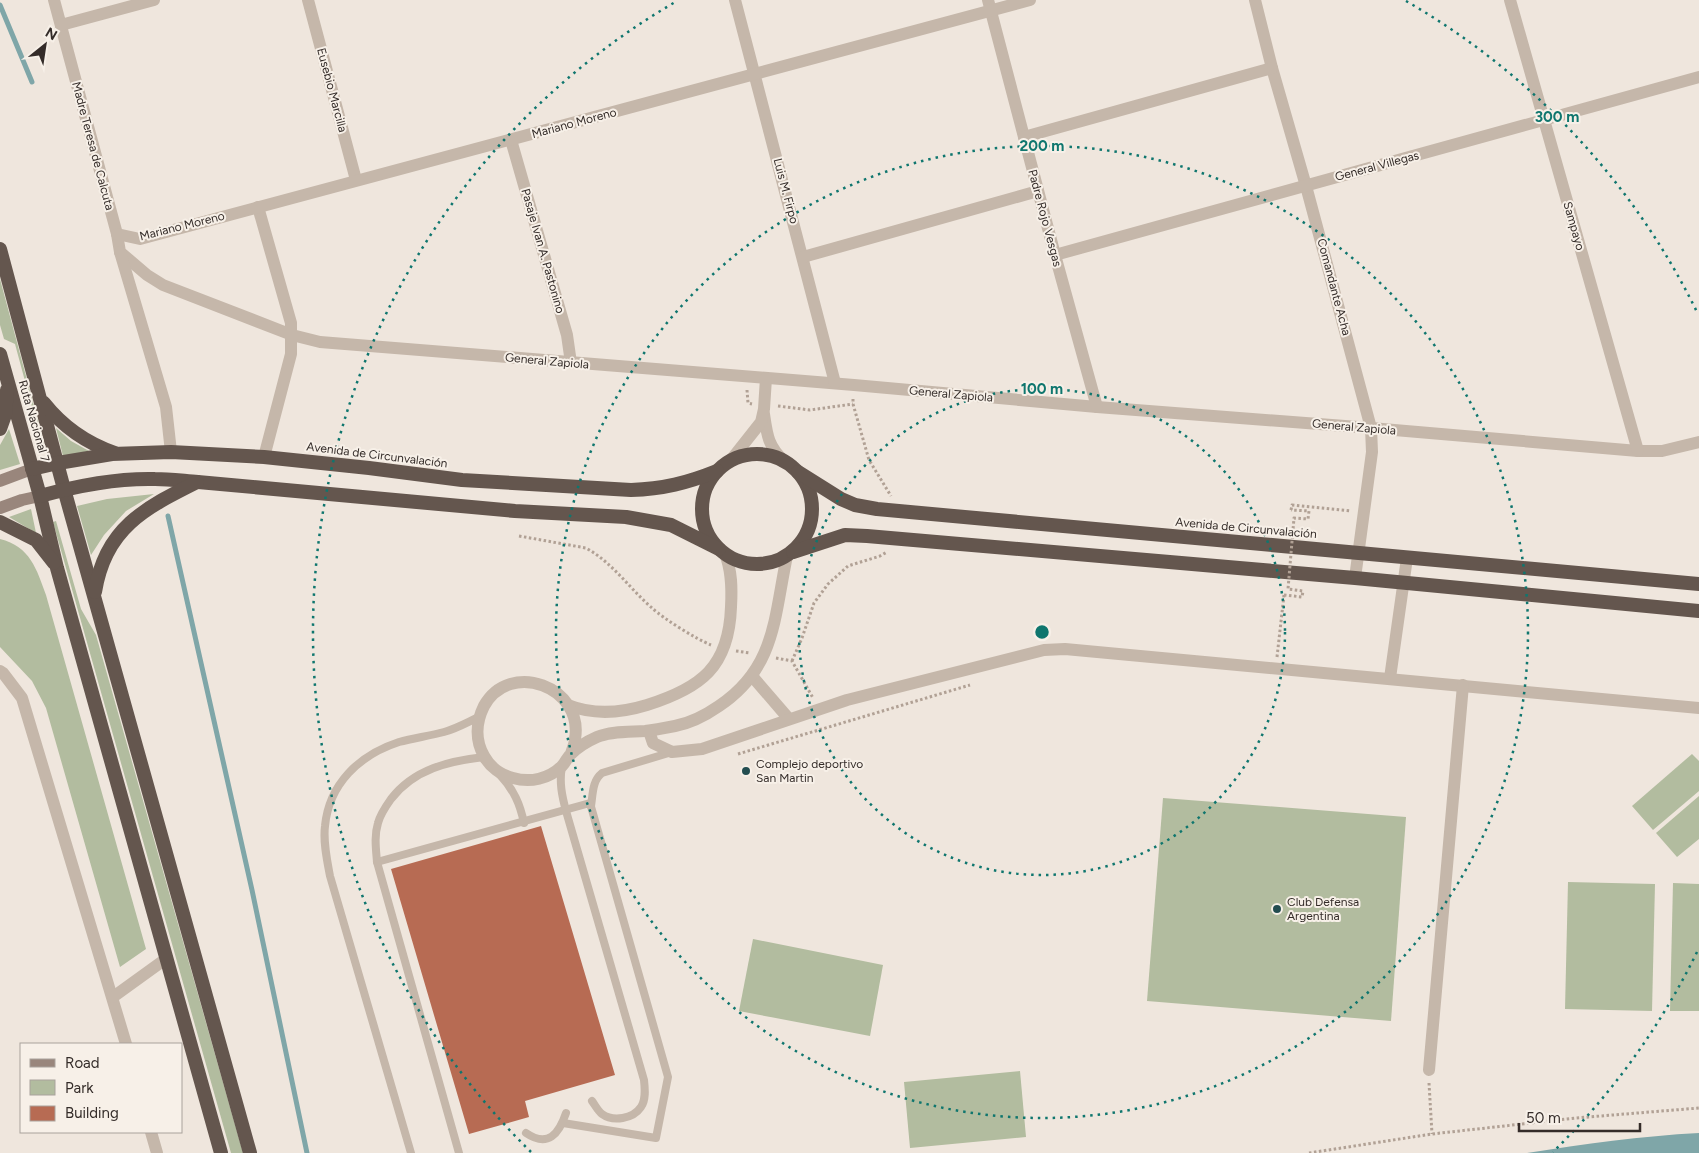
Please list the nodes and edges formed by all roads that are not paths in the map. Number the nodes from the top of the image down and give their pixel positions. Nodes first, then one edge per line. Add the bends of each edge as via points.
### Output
1 (54, 0) edge
2 (154, 0) edge
3 (308, 0) edge
4 (734, 0) edge
5 (1030, 0) edge
6 (1255, 0) edge
7 (1510, 0) edge
8 (990, 5) edge
9 (61, 25) junction
10 (1272, 68) junction
11 (755, 74) junction
12 (1699, 77) edge
13 (1544, 120) junction
14 (1024, 136) junction
15 (511, 140) junction
16 (356, 180) junction
17 (1306, 186) junction
18 (1038, 191) junction
19 (258, 207) junction
20 (117, 234) junction
21 (0, 249) edge
22 (120, 252) junction
23 (1055, 255) junction
24 (803, 257) junction
25 (292, 335) junction
26 (0, 354) edge
27 (571, 363) junction
28 (766, 378) junction
29 (7, 379) junction
30 (835, 383) junction
31 (41, 398) junction
32 (764, 407) junction
33 (1097, 407) junction
34 (1372, 428) junction
35 (0, 429) edge
36 (1699, 442) edge
37 (1638, 451) junction
38 (170, 452) junction
39 (121, 454) junction
40 (264, 457) junction
41 (732, 460) junction
42 (784, 461) junction
43 (58, 462) junction
44 (32, 469) junction
45 (717, 471) junction
46 (798, 472) junction
47 (0, 480) edge
48 (198, 482) junction
49 (64, 489) junction
50 (40, 496) junction
51 (0, 508) edge
52 (0, 522) edge
53 (722, 552) junction
54 (1358, 553) junction
55 (790, 554) junction
56 (1407, 558) junction
57 (58, 568) junction
58 (1354, 578) junction
59 (1405, 584) junction
60 (1699, 584) edge
61 (94, 597) junction
62 (1699, 611) edge
63 (0, 671) edge
64 (752, 676) junction
65 (1390, 678) junction
66 (1463, 685) junction
67 (568, 705) junction
68 (1699, 708) edge
69 (479, 717) junction
70 (789, 719) junction
71 (648, 731) junction
72 (672, 752) junction
73 (571, 754) junction
74 (484, 757) junction
75 (562, 766) junction
76 (494, 768) junction
77 (591, 806) junction
78 (566, 811) junction
79 (524, 823) junction
80 (377, 862) junction
81 (167, 958) junction
82 (113, 997) junction
83 (126, 1043) edge
84 (1429, 1070) road end
85 (592, 1101) dead end
86 (566, 1113) dead end
87 (563, 1123) junction
88 (151, 1133) edge
89 (526, 1133) dead end
90 (157, 1153) edge
91 (220, 1153) edge
92 (250, 1153) edge
93 (411, 1153) edge
94 (459, 1153) edge

1 - 9 street, Madre Teresa de Calcuta
2 - 9 street
3 - 16 street, Eusebio Marcilla
4 - 11 street, Luis M. Firpo
5 - 8 street, Mariano Moreno
6 - 10 street, Comandante Acha
7 - 13 street, Sampayo
8 - 11 street, Mariano Moreno
8 - 14 street, Padre Rojo Vesgas
9 - 20 street, Madre Teresa de Calcuta
10 - 14 street
10 - 17 street, Comandante Acha
11 - 15 street, Mariano Moreno
11 - 24 street, Luis M. Firpo
12 - 13 street, General Villegas
13 - 17 street, General Villegas
13 - 37 street, Sampayo
14 - 18 street, Padre Rojo Vesgas
15 - 16 street, Mariano Moreno
15 - 27 street, Pasaje Ivan A. Pastonino via 567,335
16 - 19 street, Mariano Moreno
17 - 23 street, General Villegas
17 - 34 street, Comandante Acha
18 - 23 street, Padre Rojo Vesgas
18 - 24 street
19 - 20 street, Mariano Moreno via 140,239
19 - 25 street
20 - 22 street, Madre Teresa de Calcuta
21 - 31 highway
22 - 25 street, General Zapiola via 147,276 163,285
22 - 38 street, Madre Teresa de Calcuta via 166,408
23 - 33 street, Padre Rojo Vesgas
24 - 30 street, Luis M. Firpo
25 - 27 street, General Zapiola via 320,342
25 - 40 street via 291,354
26 - 29 highway, Ruta Nacional 7
27 - 28 street, General Zapiola
28 - 30 street, General Zapiola
28 - 32 street
29 - 35 highway via 5,415
29 - 44 highway, Ruta Nacional 7
30 - 33 street, General Zapiola
31 - 39 highway via 75,433
31 - 43 highway
32 - 41 street via 760,422
32 - 42 street via 767,438
33 - 34 street, General Zapiola
34 - 37 street, General Zapiola
34 - 54 street, Comandante Acha via 1372,452
36 - 37 street, General Zapiola via 1662,451
38 - 39 highway, Avenida de Circunvalación
38 - 40 highway, Avenida de Circunvalación
39 - 43 highway, Avenida de Circunvalación
40 - 45 highway, Avenida de Circunvalación via 462,480 631,490 675,486
41 - 42 highway, Avenida de Circunvalación via 749,455 767,455
41 - 45 highway, Avenida de Circunvalación
42 - 46 highway, Avenida de Circunvalación
43 - 44 highway, Avenida de Circunvalación
43 - 49 highway
44 - 47 main road
44 - 50 highway, Ruta Nacional 7
45 - 53 highway, Avenida de Circunvalación via 707,486 702,504 703,522 710,539
46 - 54 highway, Avenida de Circunvalación via 841,499 877,509
46 - 55 highway, Avenida de Circunvalación via 809,488 813,505 811,524 804,540
48 - 49 highway via 128,480
48 - 53 highway via 515,511 626,517 671,525
48 - 61 highway via 147,508 123,530 107,551 98,572
49 - 50 highway
49 - 61 highway
50 - 51 main road
50 - 57 highway, Ruta Nacional 7
52 - 57 highway via 36,540
53 - 55 highway via 738,562 757,565 775,562
53 - 67 street via 730,567 732,591 728,636 722,655 702,680 668,698 614,712 581,710
54 - 56 highway, Avenida de Circunvalación
54 - 58 street, Comandante Acha
55 - 58 highway via 845,535
55 - 64 street via 764,656
56 - 59 street
56 - 60 highway, Avenida de Circunvalación
57 - 81 highway, Ruta Nacional 7
58 - 59 highway
59 - 62 highway
59 - 65 street
61 - 92 highway
63 - 82 street via 22,698
64 - 70 street
64 - 71 street via 740,690 703,716 678,726
65 - 66 street
65 - 70 street via 1064,649 1044,650 847,700
66 - 68 street
66 - 84 street
67 - 69 street via 552,689 538,683 523,682 496,692
67 - 73 street via 576,725 576,740
69 - 74 street via 478,737
69 - 93 lane via 446,732 378,750 360,762 343,778 330,800 325,827 330,876
70 - 72 street via 702,749
71 - 72 street via 653,743
71 - 73 street via 602,736
72 - 77 lane via 602,773 597,778
73 - 75 street
74 - 76 street
74 - 80 lane via 437,766 401,787 378,822 375,839
75 - 76 street via 536,780 507,776
75 - 78 lane via 560,787
76 - 79 lane via 510,786 521,808
77 - 78 lane via 590,803
77 - 87 lane via 668,1077 656,1138
78 - 79 lane
78 - 85 lane via 644,1080 641,1107 624,1118 612,1118 601,1113
79 - 80 lane
80 - 94 lane
81 - 82 street
81 - 91 highway, Ruta Nacional 7
82 - 83 street
86 - 87 lane
87 - 89 lane via 555,1135 546,1140
88 - 90 street

